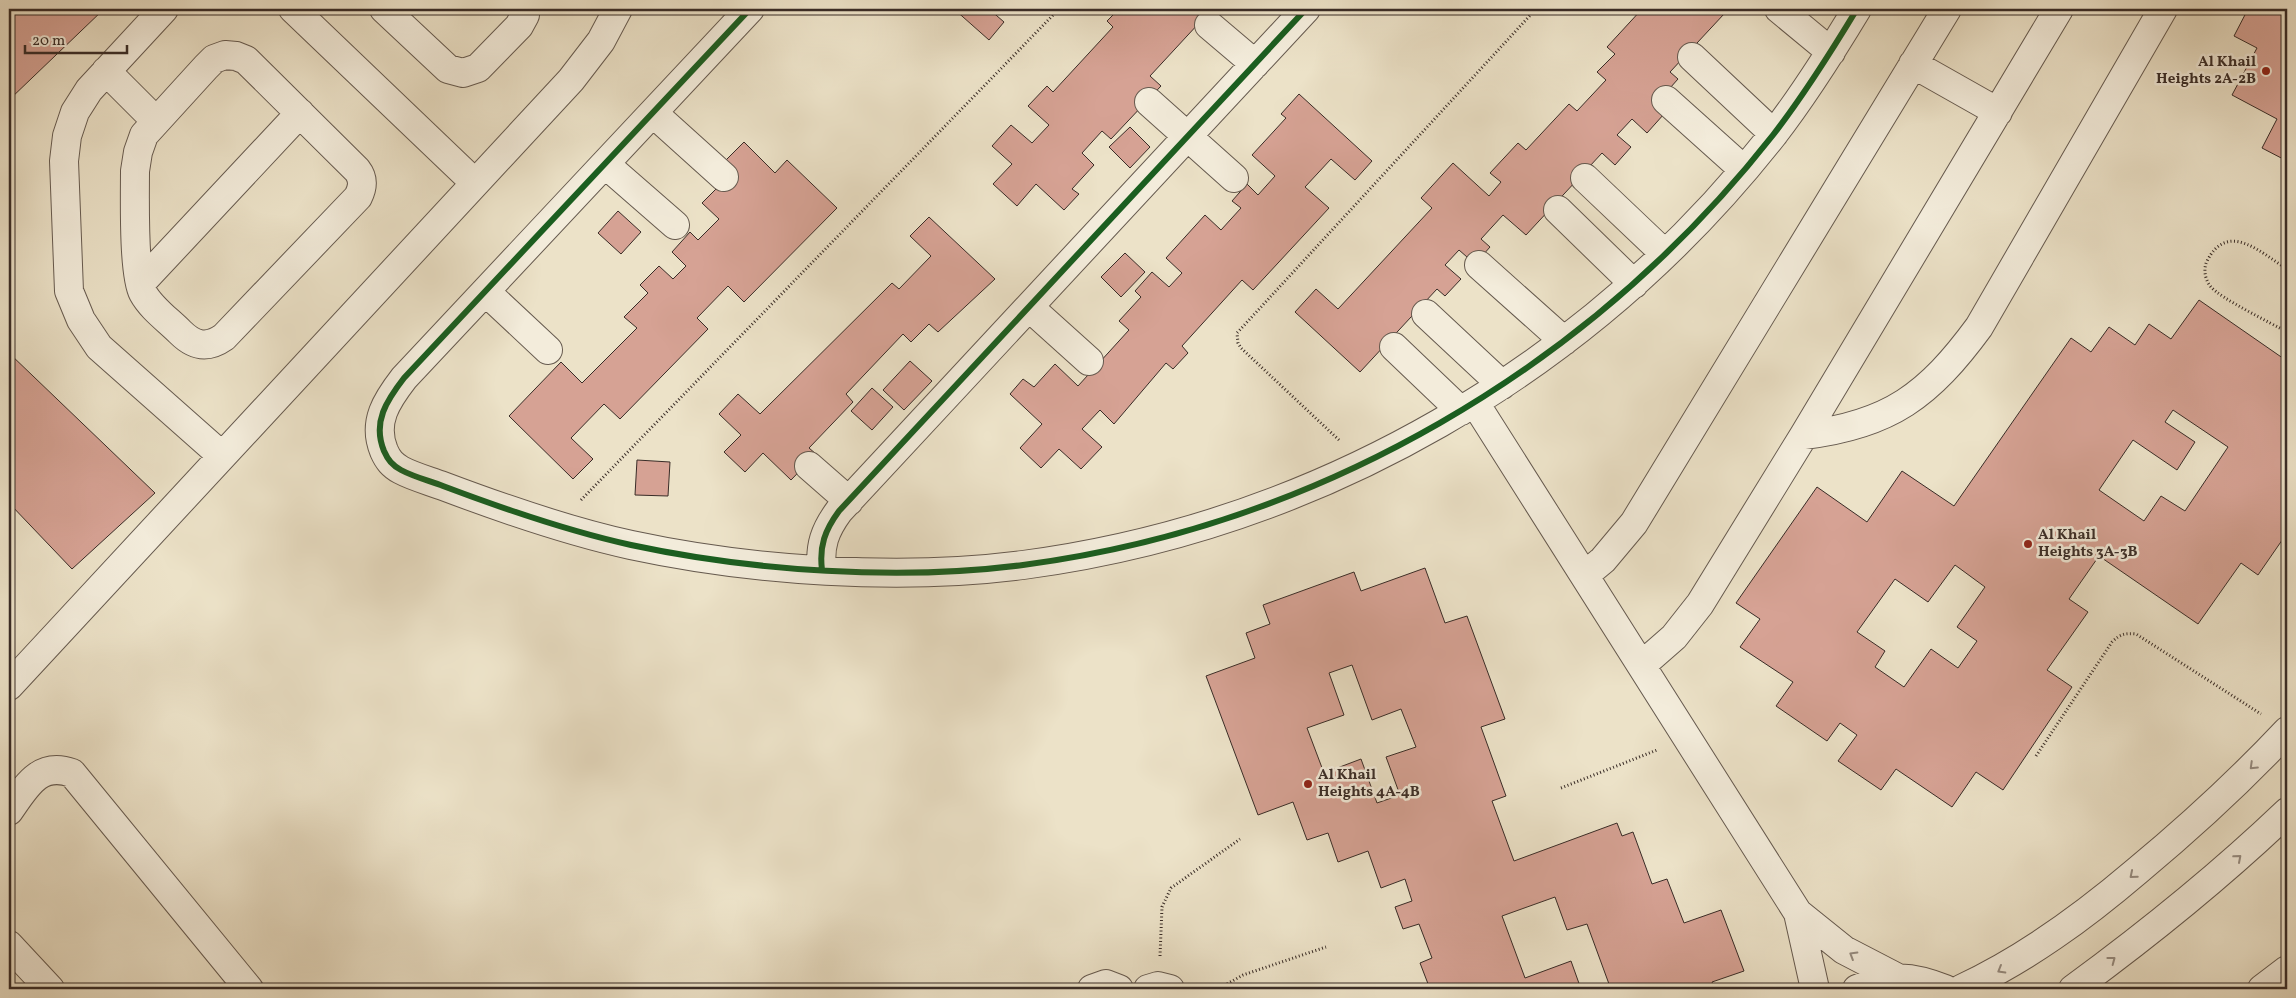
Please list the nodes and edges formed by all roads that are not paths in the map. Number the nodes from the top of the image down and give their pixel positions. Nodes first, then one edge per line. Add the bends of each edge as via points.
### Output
1 (164, 9) edge
2 (293, 9) edge
3 (384, 9) edge
4 (523, 9) edge
5 (618, 9) edge
6 (750, 9) edge
7 (1306, 9) edge
8 (1779, 9) edge
9 (1857, 9) edge
10 (1947, 9) edge
11 (2059, 9) edge
12 (2162, 9) edge
13 (1209, 25) dead end
14 (1831, 52) junction
15 (1692, 57) dead end
16 (1255, 64) junction
17 (1913, 64) junction
18 (106, 71) junction
19 (1666, 100) dead end
20 (1149, 102) dead end
21 (1998, 112) junction
22 (300, 113) junction
23 (653, 113) junction
24 (156, 121) junction
25 (1774, 134) junction
26 (1188, 136) junction
27 (605, 164) junction
28 (1744, 170) junction
29 (724, 177) dead end
30 (1234, 178) dead end
31 (1585, 178) dead end
32 (475, 182) junction
33 (1558, 210) dead end
34 (675, 225) dead end
35 (1665, 254) junction
36 (1479, 265) dead end
37 (140, 284) junction
38 (1634, 284) junction
39 (486, 292) junction
40 (1029, 307) junction
41 (1426, 314) dead end
42 (1564, 341) junction
43 (1394, 348) dead end
44 (548, 350) dead end
45 (1089, 361) dead end
46 (1502, 385) junction
47 (1468, 407) junction
48 (1804, 435) junction
49 (221, 455) junction
50 (809, 466) dead end
51 (849, 501) junction
52 (822, 570) junction
53 (1585, 575) junction
54 (1642, 664) junction
55 (9, 686) edge
56 (2287, 731) edge
57 (9, 811) edge
58 (2287, 812) edge
59 (1798, 913) junction
60 (9, 945) edge
61 (2287, 970) edge
62 (1896, 977) junction
63 (50, 989) edge
64 (248, 989) edge
65 (1092, 989) edge
66 (1120, 989) edge
67 (1815, 989) edge
68 (1857, 989) edge
69 (1945, 989) edge
70 (1961, 989) edge
71 (2073, 989) edge
72 (2262, 989) edge

1 - 18 street
2 - 32 street
3 - 4 street via 448,68 463,73 478,68 519,26 525,15
5 - 32 street via 587,61
6 - 23 street
7 - 16 street
8 - 14 street
9 - 14 street
10 - 17 street
11 - 21 street
12 - 48 street via 1979,327 1957,357 1934,382 1904,404 1873,419 1836,431
13 - 16 street
14 - 25 street
15 - 25 street
16 - 26 street
17 - 21 street
17 - 53 street via 1634,523 1604,560
18 - 24 street
18 - 49 street via 75,112 67,136 64,161 69,291 81,320 99,348
19 - 28 street
20 - 26 street
21 - 48 street
22 - 24 street via 246,60 225,55 214,58
22 - 37 street
22 - 37 street via 361,176 362,190 358,197 216,343 196,344 188,339 149,302
23 - 27 street
23 - 29 street
24 - 37 street via 144,135 135,171
25 - 28 street
26 - 30 street
26 - 40 street
27 - 34 street
27 - 39 street
28 - 35 street
31 - 35 street
32 - 49 street
33 - 38 street
35 - 38 street
36 - 42 street
38 - 42 street
39 - 44 street
39 - 52 street via 389,397 379,418 379,440 388,460 402,470 556,526 630,545 710,559
40 - 45 street
40 - 51 street
41 - 46 street
42 - 46 street
43 - 47 street
46 - 47 street
47 - 52 street via 1364,464 1281,499 1197,528 1110,549 1022,565 942,571
47 - 53 street
48 - 54 street via 1700,604 1674,637
49 - 55 street
50 - 51 street
51 - 52 street via 823,538
53 - 54 street
54 - 59 street
56 -> 70 street via 2214,804 2119,886 2035,949 2000,971
57 - 64 street via 27,786 47,770 60,768 72,772
71 -> 58 street via 2201,890
62 -> 59 street via 1844,950
59 - 67 street
60 - 63 street
61 - 72 street
62 - 68 street
62 - 69 street via 1922,980
65 - 66 street via 1106,984

